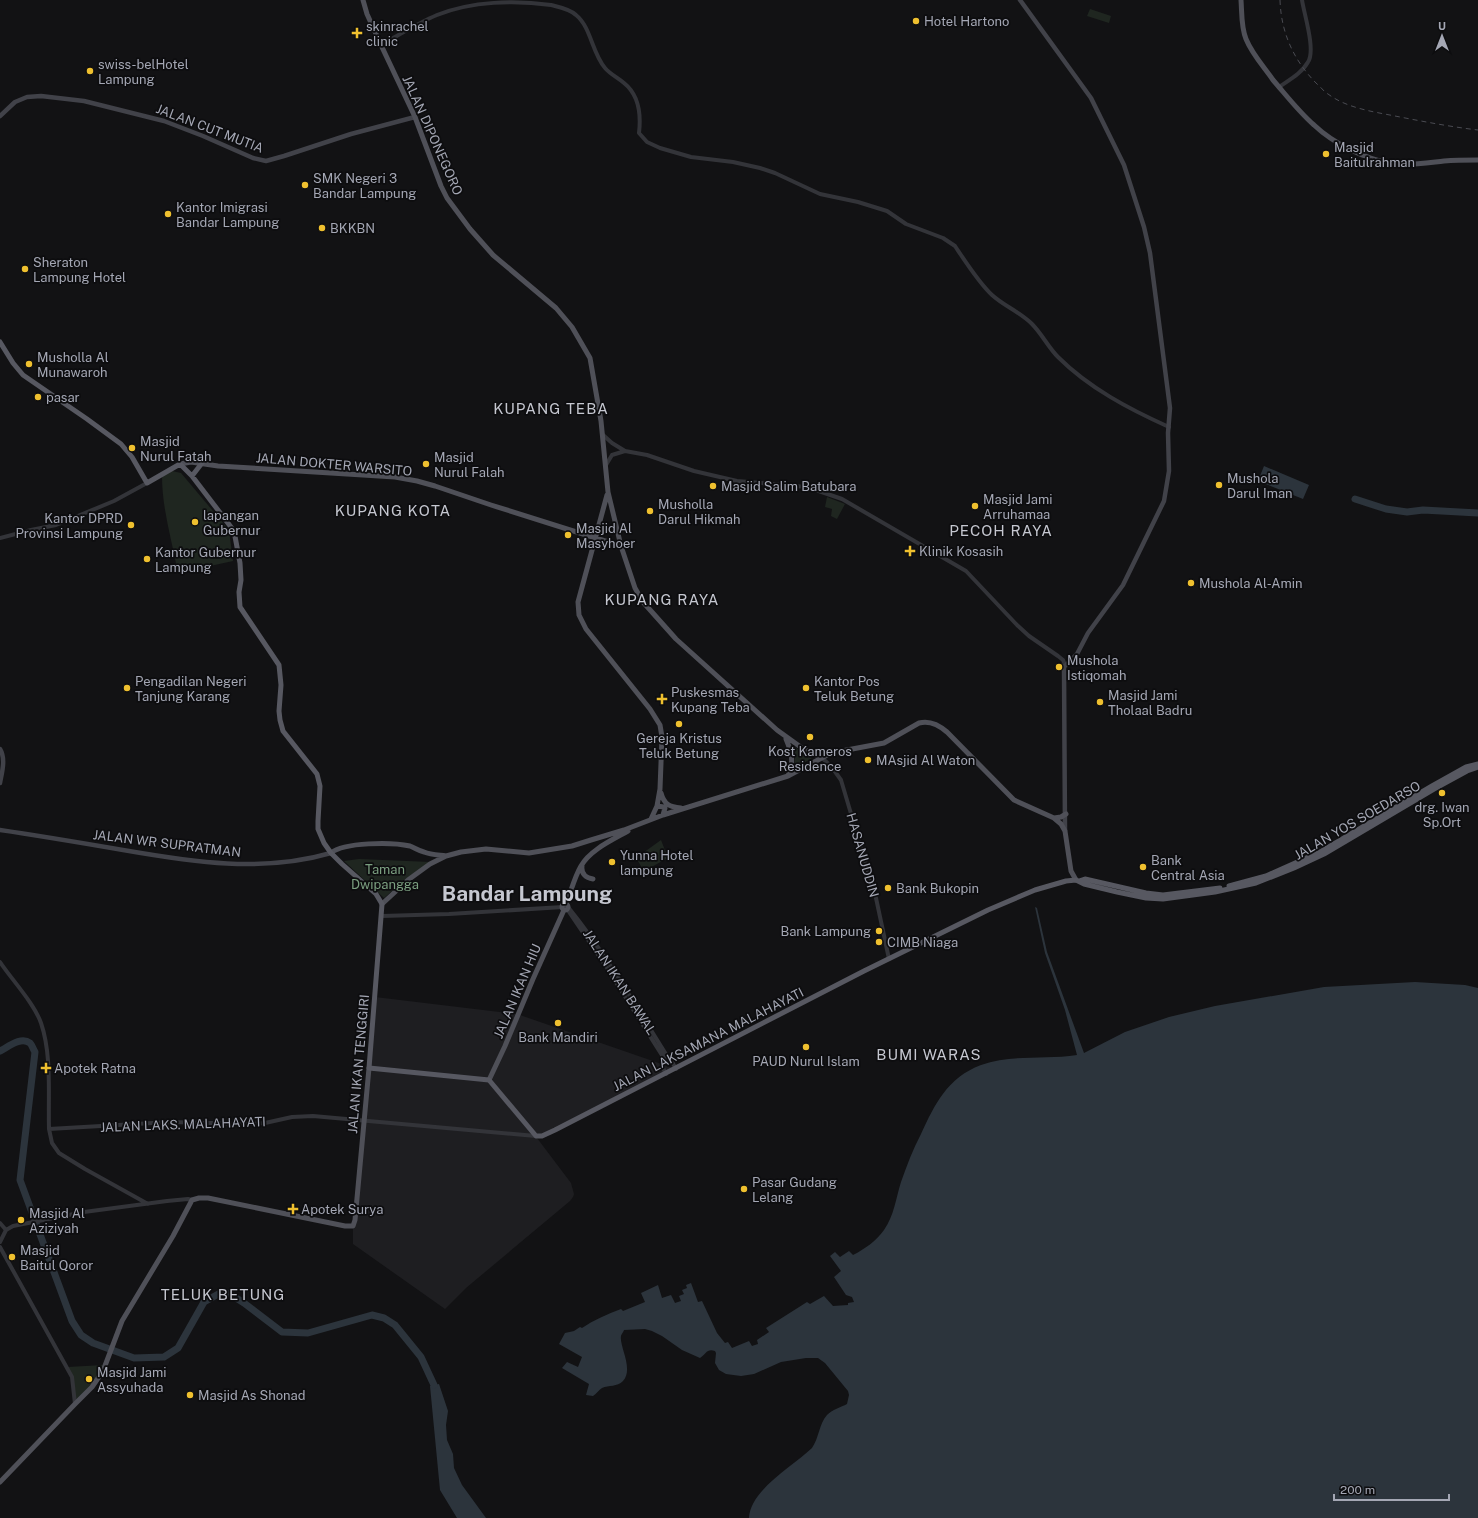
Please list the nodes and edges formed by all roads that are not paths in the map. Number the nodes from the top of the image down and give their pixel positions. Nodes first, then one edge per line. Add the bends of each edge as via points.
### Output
1 (363, 0) edge
2 (1020, 0) edge
3 (1242, 0) edge
4 (1302, 0) edge
5 (381, 45) junction
6 (1279, 87) junction
7 (0, 116) edge
8 (415, 117) junction
9 (1478, 160) edge
10 (0, 342) edge
11 (1169, 427) junction
12 (602, 434) junction
13 (625, 451) junction
14 (202, 463) junction
15 (180, 464) junction
16 (605, 465) junction
17 (192, 476) junction
18 (147, 482) junction
19 (608, 492) junction
20 (614, 515) junction
21 (602, 519) junction
22 (0, 538) edge
23 (596, 538) junction
24 (621, 546) junction
25 (1065, 665) junction
26 (786, 738) junction
27 (0, 748) edge
28 (822, 758) junction
29 (1478, 764) edge
30 (1478, 767) edge
31 (788, 776) junction
32 (0, 783) edge
33 (660, 789) junction
34 (657, 806) junction
35 (684, 808) junction
36 (663, 814) junction
37 (1066, 814) junction
38 (1054, 818) junction
39 (651, 819) junction
40 (637, 825) junction
41 (0, 830) edge
42 (1066, 831) junction
43 (1345, 839) junction
44 (331, 853) junction
45 (446, 856) junction
46 (583, 863) junction
47 (1071, 871) junction
48 (593, 879) dead end
49 (1066, 881) junction
50 (1078, 881) junction
51 (382, 904) junction
52 (566, 907) junction
53 (382, 916) junction
54 (889, 959) junction
55 (0, 962) edge
56 (667, 1059) junction
57 (369, 1068) junction
58 (676, 1069) junction
59 (666, 1074) junction
60 (489, 1080) junction
61 (364, 1121) junction
62 (49, 1129) junction
63 (536, 1136) junction
64 (192, 1200) junction
65 (148, 1204) junction
66 (0, 1223) edge
67 (6, 1230) junction
68 (0, 1242) edge
69 (0, 1248) edge
70 (75, 1404) junction
71 (0, 1482) edge

1 - 5 main road, JALAN DIPONEGORO
2 - 11 main road via 1087,90 1127,174 1150,253 1169,400
3 - 6 main road via 1246,38 1257,58
4 - 6 street via 1310,42 1309,61 1303,69
5 - 8 main road, JALAN DIPONEGORO
5 - 11 street via 439,15 487,3 505,0 528,1 572,12 584,24 606,69 626,84 635,96 640,111 639,133 647,142 692,157 733,162 767,170 820,194 887,211 906,224 947,240 955,246 990,293 1031,323 1064,362 1117,402
6 - 9 main road via 1313,125 1333,140 1368,157 1389,163 1406,164
7 - 8 main road, JALAN CUT MUTIA via 15,102 27,96 84,101 164,121 266,161
8 - 12 main road, JALAN DIPONEGORO via 441,186 458,214 493,254 556,308 582,344 592,363
10 - 18 highway via 23,375 121,444
11 - 25 main road via 1169,471 1162,506 1123,585 1088,633 1077,654
12 - 13 street
12 - 16 main road, JALAN DIPONEGORO
13 - 16 street via 612,455
13 - 25 street via 647,455 717,477 807,487 842,499 966,572 1016,625 1063,660
14 - 15 main road, JALAN DOKTER WARSITO
14 - 17 highway
14 - 23 main road, JALAN DOKTER WARSITO via 402,478 435,486
15 - 17 highway
15 - 18 highway
16 - 19 main road, JALAN DIPONEGORO
17 - 44 highway via 234,530 240,563 240,607 279,665 279,711 283,731 317,774 320,786 318,829
18 - 22 street via 114,501 56,525
19 - 20 main road
19 - 21 main road
20 - 21 main road via 606,514
20 - 24 main road
21 - 23 main road
23 - 24 main road, JALAN DOKTER WARSITO
23 - 33 main road via 578,602 579,615 594,639 660,725
24 - 26 main road via 635,588 649,610 676,639
25 - 37 main road via 1063,675
26 - 28 main road
26 - 31 main road via 792,757
27 - 32 main road via 3,760
28 - 31 main road
28 - 38 main road via 831,753 884,743 919,723 930,722 947,732 1016,801
28 - 54 street, HASANUDDIN via 841,780 876,898
29 - 43 highway, JALAN YOS SOEDARSO via 1466,767 1409,799
30 - 43 highway, JALAN YOS SOEDARSO
31 - 35 main road
33 - 34 main road
33 - 35 main road via 668,806
34 - 36 main road via 665,808
34 - 39 main road
35 - 36 main road
36 - 39 main road
37 - 38 main road
37 - 42 main road
38 - 42 main road
39 - 40 main road
40 - 45 main road via 550,850 529,853 486,849
40 - 46 main road via 588,856
41 - 44 main road, JALAN WR SUPRATMAN via 226,864 301,860
42 - 47 main road
43 - 50 highway, JALAN YOS SOEDARSO via 1292,865 1221,888 1163,895 1084,879
44 - 45 main road via 340,847 369,844 410,846 425,853
44 - 51 highway via 376,894
45 - 51 main road via 408,880
46 - 48 main road via 584,875
46 - 52 main road, JALAN IKAN HIU
47 - 49 main road
47 - 50 main road
49 - 50 highway, JALAN YOS SOEDARSO
49 - 54 highway, JALAN LAKSAMANA MALAHAYATI via 1024,894
51 - 53 highway, JALAN IKAN TENGGIRI
52 - 53 street
52 - 56 street, JALAN IKAN BAWAL via 582,924 612,968
52 - 60 main road, JALAN IKAN HIU
53 - 57 highway, JALAN IKAN TENGGIRI
54 - 58 highway, JALAN LAKSAMANA MALAHAYATI
55 - 62 street via 31,1006 40,1022 46,1042
56 - 58 street, JALAN IKAN BAWAL via 673,1062
56 - 59 street, JALAN IKAN BAWAL via 662,1066
57 - 60 highway
57 - 61 main road, JALAN IKAN TENGGIRI
58 - 59 highway, JALAN LAKSAMANA MALAHAYATI
59 - 63 highway, JALAN LAKSAMANA MALAHAYATI via 555,1130
60 - 63 highway
61 - 62 street, JALAN LAKS. MALAHAYATI via 300,1116 251,1124 170,1122
61 - 63 street, JALAN LAKS. MALAHAYATI
61 - 64 main road, JALAN IKAN TENGGIRI via 353,1226 208,1198
62 - 65 street via 52,1143 59,1153 84,1170
64 - 65 street
64 - 70 main road via 122,1321 98,1380
65 - 67 street via 28,1222
66 - 67 street
67 - 68 street
69 - 70 street via 72,1377
70 - 71 main road

